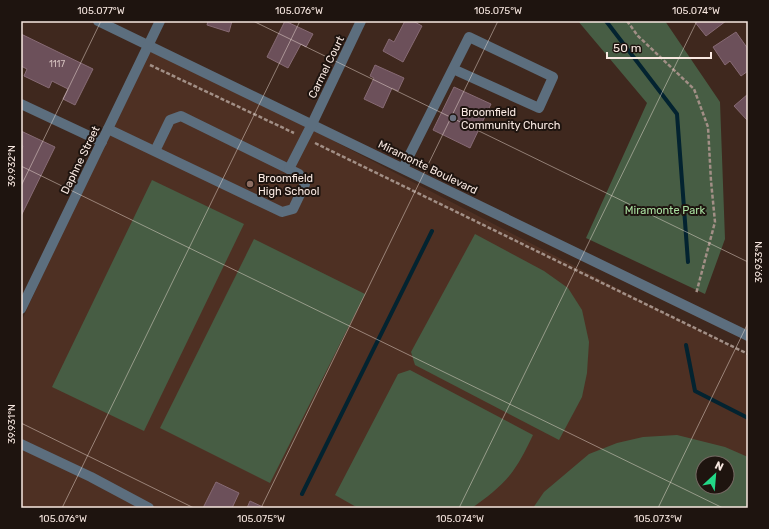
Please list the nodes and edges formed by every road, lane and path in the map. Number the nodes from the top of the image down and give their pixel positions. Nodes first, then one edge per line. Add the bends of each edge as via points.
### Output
1 (98, 21) edge
2 (160, 21) edge
3 (361, 21) edge
4 (627, 21) edge
5 (149, 45) junction
6 (141, 61) junction
7 (453, 69) junction
8 (21, 104) edge
9 (312, 124) junction
10 (108, 129) junction
11 (304, 138) junction
12 (102, 142) junction
13 (155, 152) junction
14 (288, 168) junction
15 (403, 168) junction
16 (696, 294) dead end
17 (21, 310) edge
18 (748, 336) edge
19 (748, 354) edge
20 (21, 444) edge
21 (149, 508) edge

1 - 5 street, Miramonte Boulevard
2 - 5 street, Daphne Street
3 - 9 street, Carmel Court
4 - 16 path via 638,36 694,89 708,127 716,222
5 - 6 street, Daphne Street
5 - 9 street, Miramonte Boulevard
6 - 10 street, Daphne Street
6 - 11 path
7 - 7 street via 469,37 553,77 539,108
7 - 15 street
8 - 12 street
9 - 11 street, Carmel Court
9 - 15 street, Miramonte Boulevard
10 - 12 street, Daphne Street
10 - 13 street
11 - 14 street, Carmel Court
11 - 19 path
12 - 17 street, Daphne Street
13 - 14 street via 170,120 181,116
13 - 14 street via 282,212 293,209 305,184 299,174
15 - 18 street, Miramonte Boulevard
20 - 21 street

